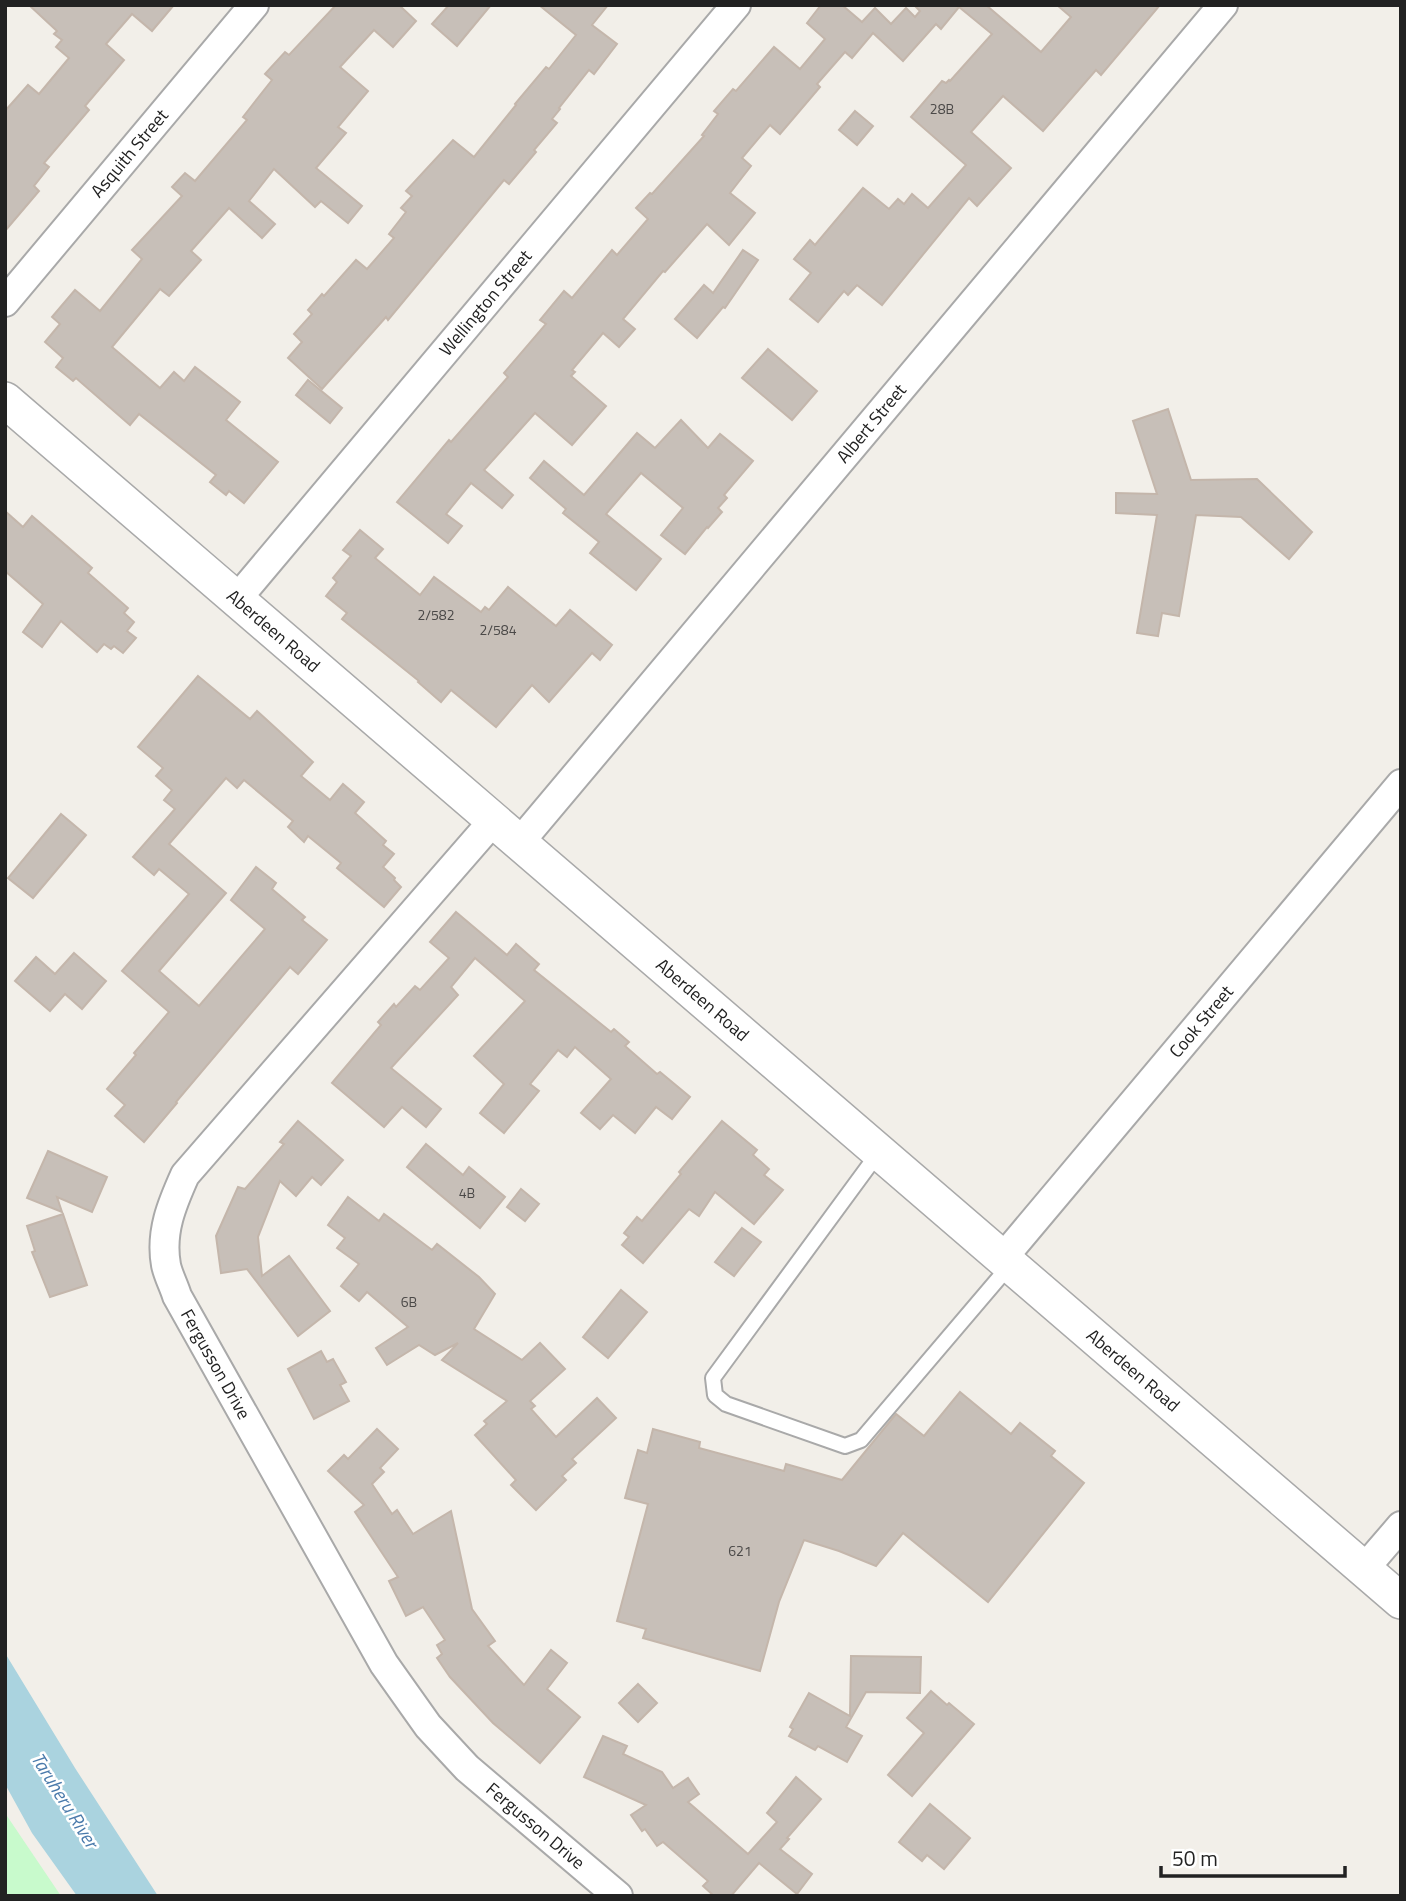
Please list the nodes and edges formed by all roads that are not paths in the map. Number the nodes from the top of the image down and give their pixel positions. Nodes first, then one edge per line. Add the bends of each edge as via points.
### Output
1 (254, 5) edge
2 (736, 5) edge
3 (1223, 5) edge
4 (5, 302) edge
5 (5, 400) edge
6 (236, 600) junction
7 (1401, 784) edge
8 (506, 832) junction
9 (878, 1152) junction
10 (1006, 1262) junction
11 (1401, 1525) edge
12 (1364, 1569) junction
13 (1401, 1601) edge
14 (618, 1896) edge

1 - 4 street, Asquith Street
2 - 6 street, Wellington Street
3 - 8 street, Albert Street
5 - 6 street, Aberdeen Road
6 - 8 street, Aberdeen Road
7 - 10 street, Cook Street
8 - 9 street, Aberdeen Road
8 - 14 street, Fergusson Drive via 184,1175 163,1241 166,1267 177,1296 384,1664 428,1726 467,1768
9 - 10 street, Aberdeen Road
9 - 10 lane via 735,1345 713,1378 715,1395 726,1404 845,1446 860,1440
10 - 12 street, Aberdeen Road
11 - 12 street
12 - 13 street, Aberdeen Road

